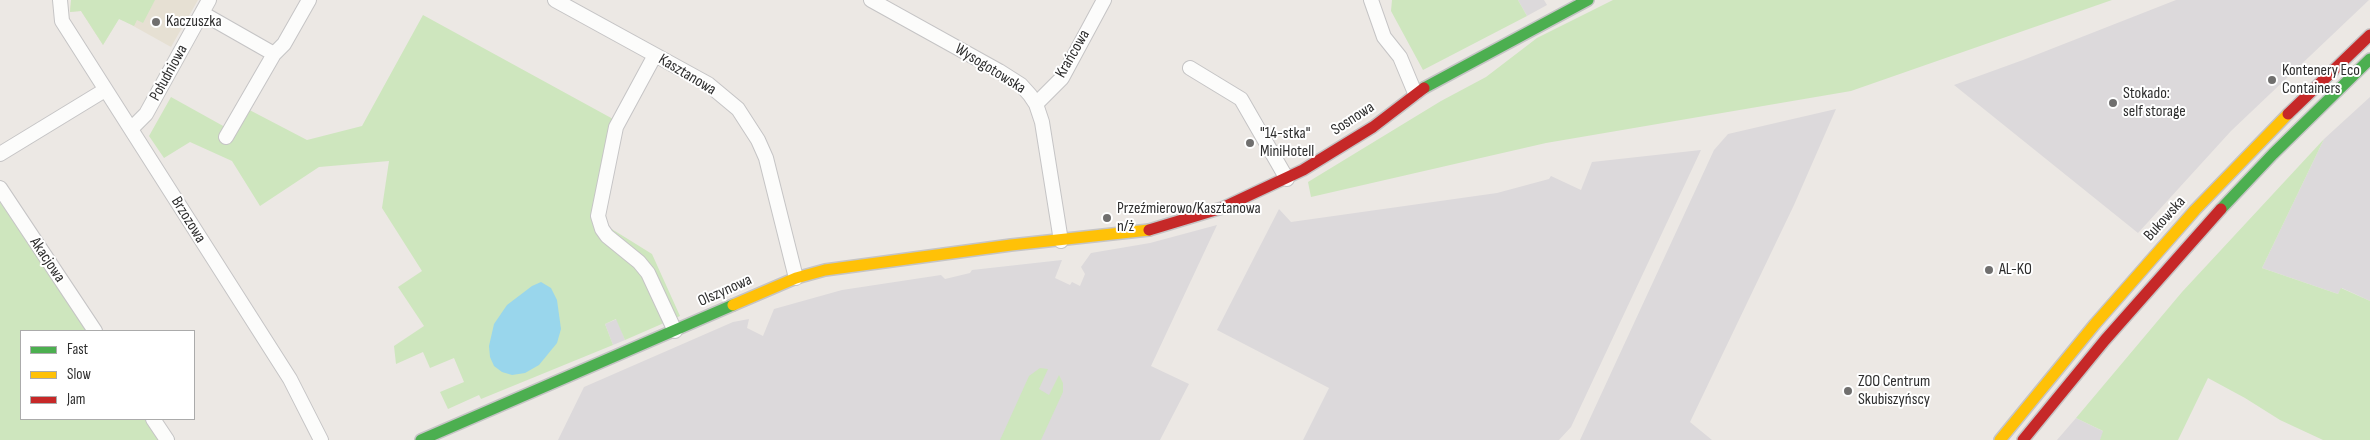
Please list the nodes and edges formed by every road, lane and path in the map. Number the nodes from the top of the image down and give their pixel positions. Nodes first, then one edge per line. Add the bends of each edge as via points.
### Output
1 (60, 0) edge
2 (209, 0) edge
3 (309, 0) edge
4 (555, 0) edge
5 (871, 0) edge
6 (1104, 0) edge
7 (1371, 0) edge
8 (1588, 0) edge
9 (202, 13) junction
10 (2370, 35) edge
11 (274, 54) junction
12 (655, 55) junction
13 (2370, 59) edge
14 (1190, 68) dead end
15 (105, 90) junction
16 (1415, 93) junction
17 (1036, 104) junction
18 (131, 129) junction
19 (226, 137) dead end
20 (0, 154) edge
21 (1287, 179) junction
22 (0, 188) edge
23 (1061, 241) junction
24 (796, 278) junction
25 (94, 330) edge
26 (675, 331) junction
27 (154, 420) edge
28 (167, 440) edge
29 (321, 440) edge
30 (421, 440) edge
31 (2000, 440) edge
32 (2023, 440) edge

1 - 15 street, Brzozowa via 62,21
2 - 9 street, Południowa
3 - 11 street via 284,44
4 - 12 street, Kasztanowa
5 - 17 street, Wysogotowska via 999,71 1020,85
6 - 17 street, Krańcowa via 1062,78
7 - 16 street via 1384,37 1400,57
8 - 16 street, Sosnowa
9 - 11 street
9 - 18 street, Południowa via 146,114
10 - 31 street, Bukowska via 2195,210 2095,324
11 - 19 street
12 - 24 street, Kasztanowa via 708,84 738,109 758,140 766,158
12 - 26 street via 616,127 598,216 607,236 648,273
13 - 32 street, Bukowska via 2273,154 2183,250
14 - 21 street via 1241,99
15 - 18 street, Brzozowa
15 - 20 street
16 - 21 street, Sosnowa via 1373,126
17 - 23 street, Wysogotowska via 1042,122
18 - 29 street, Brzozowa via 290,379
21 - 23 street, Sosnowa via 1222,208 1150,230
22 - 25 street, Akacjowa
23 - 24 street, Olszynowa via 1028,242 825,270
24 - 26 street, Olszynowa
26 - 30 street, Olszynowa
27 - 28 street

